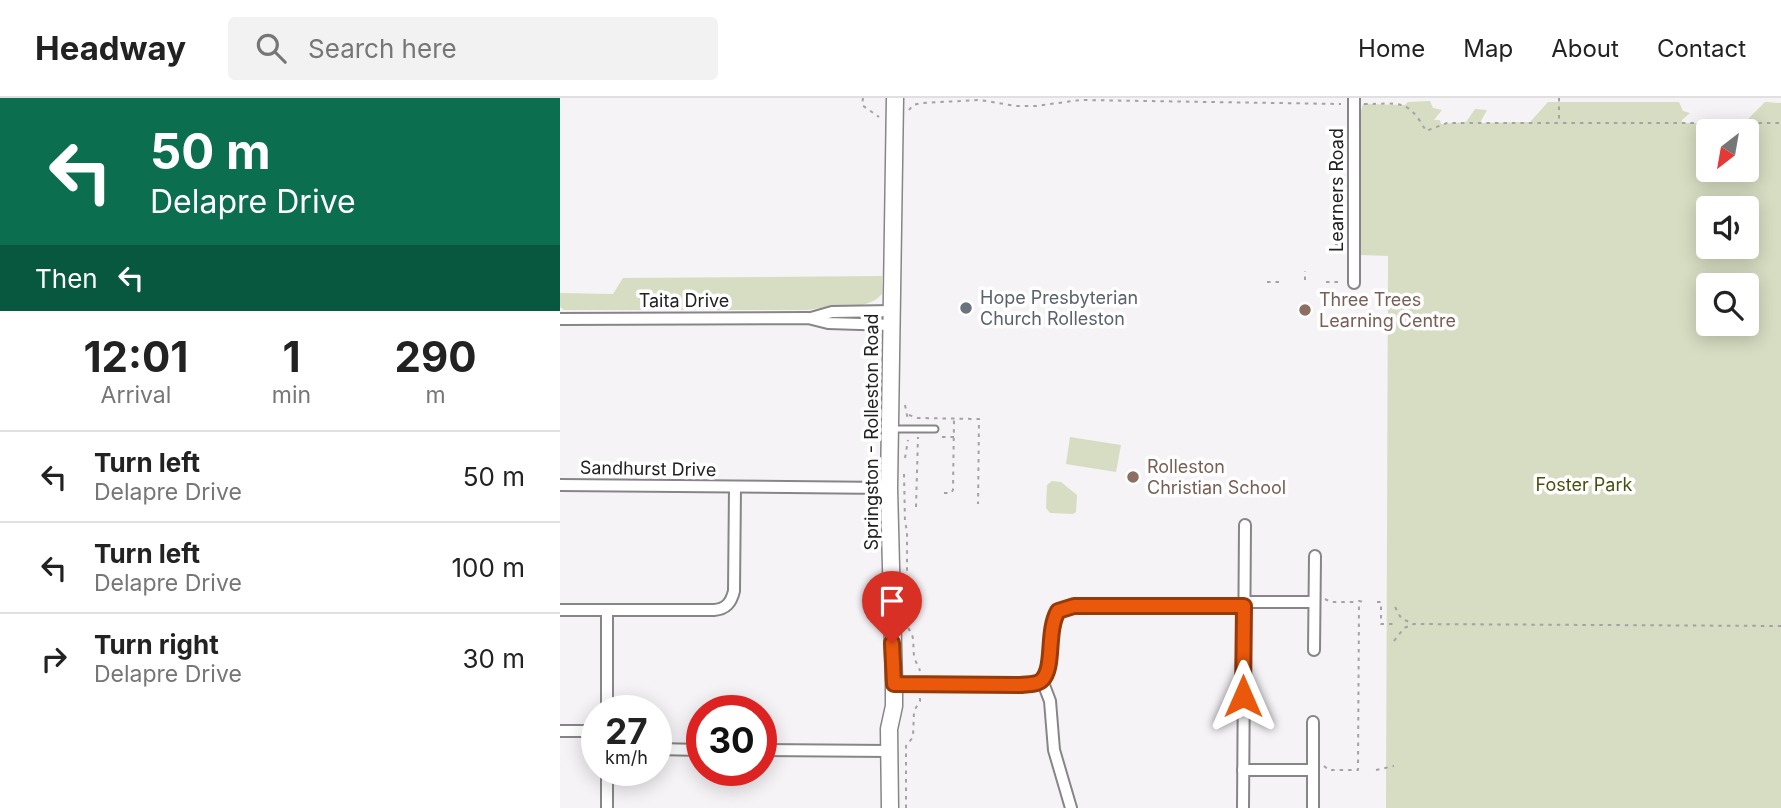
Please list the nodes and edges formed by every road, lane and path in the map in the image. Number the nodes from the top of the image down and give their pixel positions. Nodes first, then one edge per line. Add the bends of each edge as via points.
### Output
1 (863, 98) edge
2 (895, 98) edge
3 (922, 98) edge
4 (1559, 98) edge
5 (1354, 101) edge
6 (922, 103) junction
7 (908, 114) dead end
8 (881, 119) dead end
9 (1559, 123) junction
10 (1781, 123) edge
11 (1305, 271) dead end
12 (1305, 280) dead end
13 (1267, 282) dead end
14 (1282, 282) dead end
15 (1326, 282) dead end
16 (1350, 283) joint
17 (560, 318) edge
18 (892, 318) junction
19 (909, 415) dead end
20 (954, 419) junction
21 (979, 428) junction
22 (985, 428) dead end
23 (890, 429) junction
24 (918, 429) junction
25 (935, 429) dead end
26 (908, 440) dead end
27 (904, 461) dead end
28 (904, 473) dead end
29 (560, 485) edge
30 (735, 487) junction
31 (889, 488) junction
32 (944, 493) dead end
33 (978, 504) dead end
34 (916, 507) dead end
35 (1245, 525) dead end
36 (1315, 556) dead end
37 (1318, 600) junction
38 (1359, 601) junction
39 (1364, 601) dead end
40 (1377, 602) dead end
41 (907, 604) dead end
42 (1244, 604) junction
43 (1395, 607) dead end
44 (560, 610) edge
45 (607, 610) junction
46 (907, 624) dead end
47 (1395, 624) dead end
48 (1414, 624) junction
49 (1781, 626) edge
50 (1394, 640) dead end
51 (1314, 650) dead end
52 (1042, 680) junction
53 (894, 684) junction
54 (920, 684) junction
55 (607, 695) edge
56 (1313, 722) dead end
57 (560, 731) edge
58 (581, 732) edge
59 (777, 750) edge
60 (889, 751) junction
61 (1394, 765) dead end
62 (1315, 767) junction
63 (1243, 770) junction
64 (1376, 770) dead end
65 (607, 786) edge
66 (607, 808) edge
67 (890, 808) edge
68 (906, 808) edge
69 (1071, 808) edge
70 (1243, 808) edge
71 (1313, 808) edge

1 - 8 path via 862,106
2 - 18 main road, Springston - Rolleston Road
3 - 6 path
4 - 9 path
5 - 6 path via 1080,100 1036,106 980,100
5 - 9 path via 1406,105 1426,131 1447,123
5 - 16 street, Learners Road
6 - 7 path
9 - 10 path
11 - 12 path
13 - 14 path
15 - 16 path
17 - 18 street, Taita Drive via 808,318 828,323
18 - 23 main road, Springston - Rolleston Road
19 - 20 path
20 - 21 path via 979,419
20 - 32 path via 953,490
21 - 22 path
21 - 33 path
23 - 24 lane
23 - 31 main road, Springston - Rolleston Road
24 - 25 lane
24 - 34 path
26 - 27 path
28 - 41 path
29 - 30 street, Sandhurst Drive
30 - 31 street, Sandhurst Drive
30 - 45 street, Sandhurst Drive via 734,592 727,606 714,610
31 - 53 main road, Springston - Rolleston Road
35 - 42 street
36 - 37 street
37 - 38 path
37 - 42 street
37 - 51 street
38 - 39 path
38 - 62 path via 1358,770
40 - 47 path via 1381,602 1381,624
42 - 52 street via 1074,606 1058,611
42 - 63 street
43 - 48 path via 1401,618
44 - 45 street, Sandhurst Drive
45 - 55 street
46 - 54 path via 914,638
48 - 49 path
48 - 50 path
52 - 54 street via 1021,685
52 - 69 street via 1050,701 1054,750
53 - 54 street
53 - 60 main road, Springston - Rolleston Road
54 - 68 path via 913,737 906,746
56 - 62 street
57 - 58 street
59 - 60 street
60 - 67 main road, Springston - Rolleston Road
61 - 64 path
62 - 63 street
62 - 71 street
63 - 70 street
65 - 66 street

